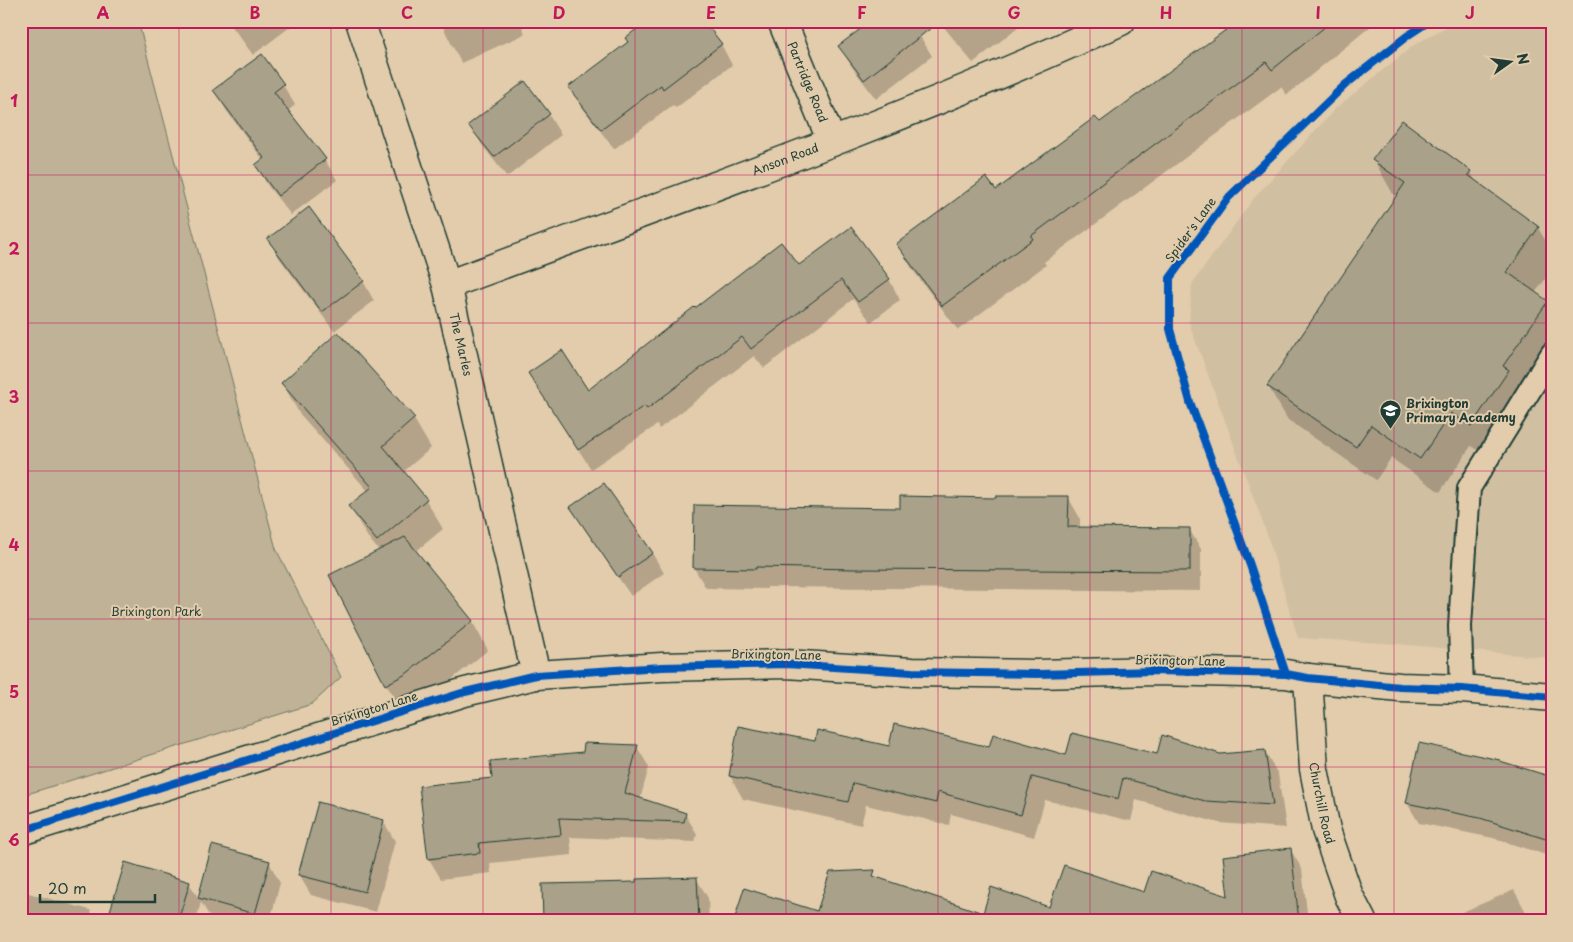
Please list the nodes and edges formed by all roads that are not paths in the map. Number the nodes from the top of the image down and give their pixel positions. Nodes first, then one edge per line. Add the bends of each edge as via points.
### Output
1 (360, 21) edge
2 (782, 21) edge
3 (1121, 21) edge
4 (832, 142) junction
5 (447, 285) junction
6 (1552, 354) edge
7 (536, 675) junction
8 (1308, 678) junction
9 (1462, 690) junction
10 (1552, 697) edge
11 (21, 831) edge
12 (1362, 921) edge

1 - 5 street, The Marles
2 - 4 street, Partridge Road
3 - 4 street, Anson Road via 1049,54
4 - 5 street, Anson Road
5 - 7 street, The Marles
6 - 9 lane via 1469,488 1460,626
7 - 8 street, Brixington Lane via 786,664 912,672 1037,674 1156,671 1286,674
7 - 11 street, Brixington Lane via 465,692
8 - 9 street, Brixington Lane via 1400,688
8 - 12 street, Churchill Road via 1314,768 1326,830 1349,896
9 - 10 street, Brixington Lane

